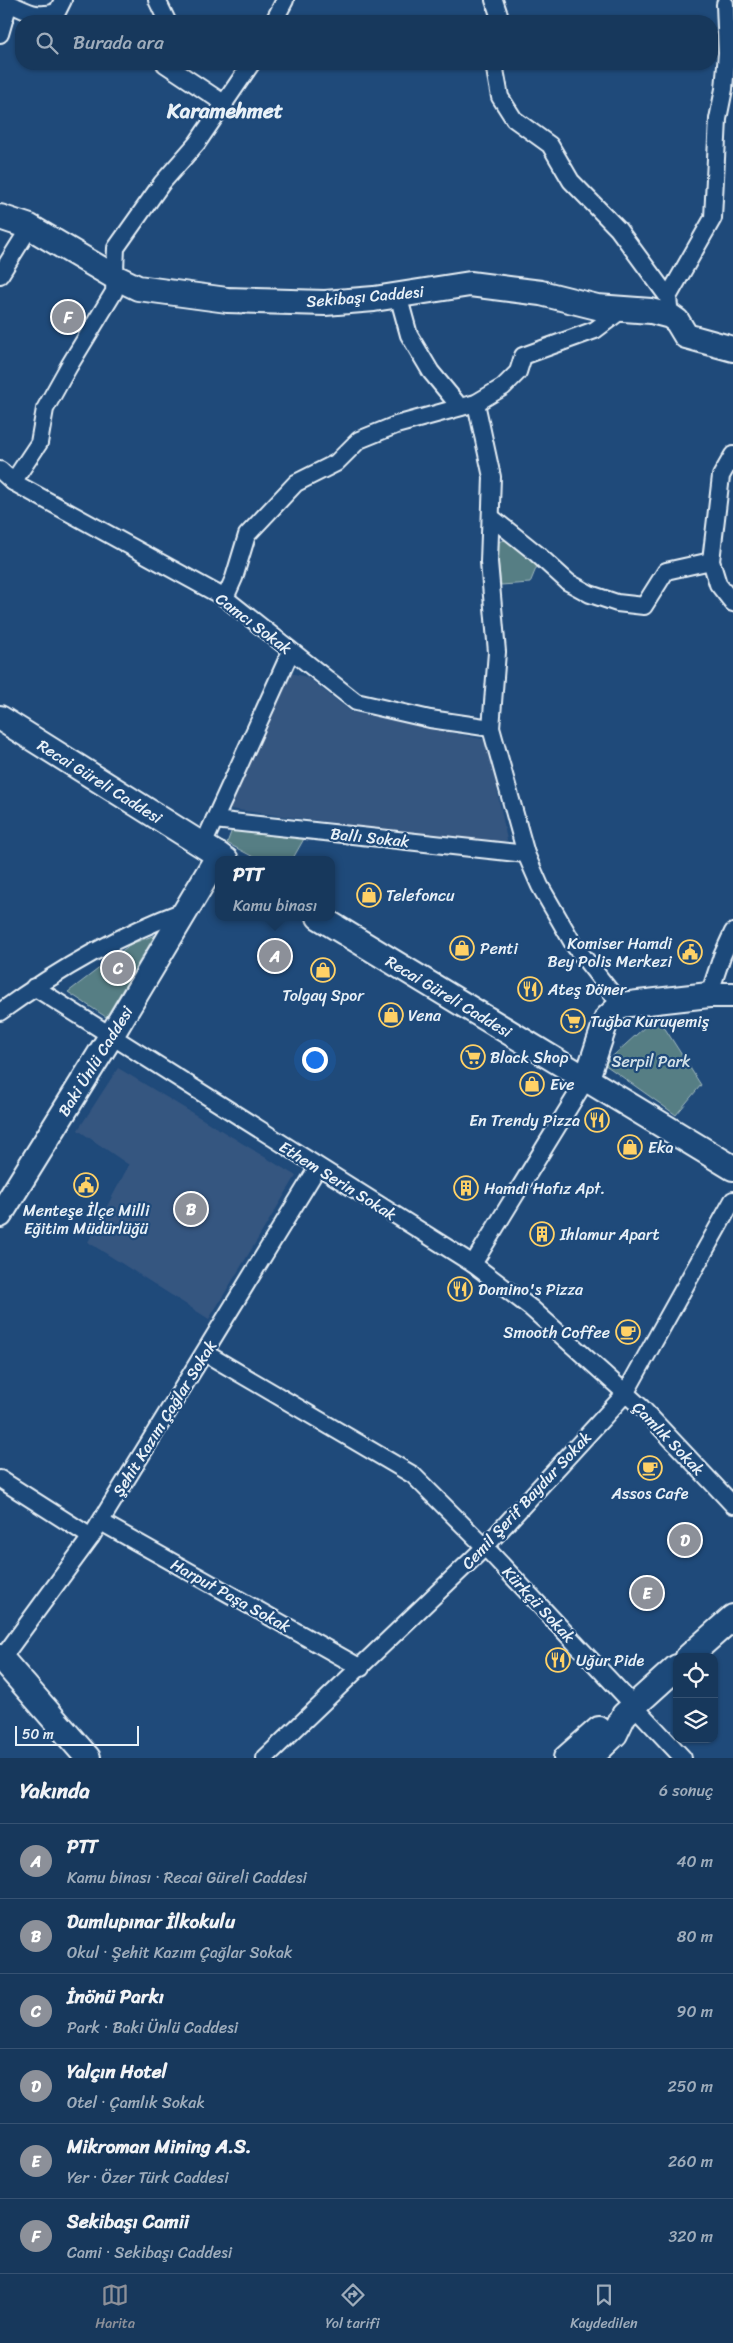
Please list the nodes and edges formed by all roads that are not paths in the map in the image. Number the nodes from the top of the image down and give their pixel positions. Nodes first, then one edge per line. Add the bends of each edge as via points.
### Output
1 (64, 0) edge
2 (157, 0) edge
3 (285, 0) edge
4 (494, 0) edge
5 (4, 3) edge
6 (724, 4) dead end
7 (38, 15) edge
8 (46, 15) edge
9 (164, 15) edge
10 (277, 15) edge
11 (499, 15) edge
12 (0, 34) edge
13 (174, 70) edge
14 (246, 70) edge
15 (495, 70) edge
16 (225, 104) junction
17 (0, 217) edge
18 (30, 227) junction
19 (0, 275) edge
20 (113, 276) junction
21 (398, 295) junction
22 (669, 306) junction
23 (623, 309) junction
24 (733, 349) edge
25 (476, 403) junction
26 (460, 407) junction
27 (733, 455) edge
28 (0, 470) edge
29 (13, 482) junction
30 (491, 517) junction
31 (711, 561) junction
32 (225, 598) junction
33 (733, 603) edge
34 (290, 651) junction
35 (0, 718) edge
36 (491, 728) junction
37 (214, 820) junction
38 (216, 853) edge
39 (526, 854) junction
40 (186, 910) junction
41 (325, 921) edge
42 (733, 932) edge
43 (34, 987) junction
44 (709, 995) junction
45 (733, 995) edge
46 (621, 1005) junction
47 (0, 1012) edge
48 (111, 1036) junction
49 (587, 1078) junction
50 (318, 1167) junction
51 (733, 1168) edge
52 (733, 1200) edge
53 (0, 1213) edge
54 (474, 1264) junction
55 (205, 1352) junction
56 (625, 1394) junction
57 (0, 1479) edge
58 (733, 1505) edge
59 (100, 1522) junction
60 (91, 1537) junction
61 (485, 1547) junction
62 (733, 1617) edge
63 (692, 1653) edge
64 (1, 1659) edge
65 (361, 1668) junction
66 (673, 1671) edge
67 (629, 1710) junction
68 (88, 1758) edge
69 (265, 1758) edge
70 (566, 1758) edge
71 (590, 1758) edge
72 (684, 1758) edge

1 - 8 street via 57,12
2 - 9 street
3 - 10 street
4 - 11 street
5 - 7 street
5 - 12 street
6 - 22 street via 727,53 718,119 713,218
13 - 16 street
14 - 16 street
15 - 22 street via 500,97 514,120 550,145 571,181 618,229
16 - 20 street via 116,248
17 - 18 street, Sekibaşı Caddesi
18 - 19 street
18 - 20 street, Sekibaşı Caddesi
20 - 21 street, Sekibaşı Caddesi via 138,288 227,300 325,303
20 - 29 street via 114,292 45,409 40,443
21 - 23 street, Sekibaşı Caddesi via 470,284 541,293 597,307
21 - 26 street via 409,335 431,372
22 - 23 street, Sekibaşı Caddesi via 651,311
22 - 24 street via 686,336
23 - 25 street via 595,330 523,356 518,372 503,387
25 - 26 street
25 - 30 street via 492,477
26 - 32 street via 396,425 359,440 336,463 296,483 247,535
27 - 31 street via 721,476
28 - 29 street, Camcı Sokak
29 - 32 street, Camcı Sokak
30 - 31 street via 568,582 617,603 644,606 666,571
30 - 36 street via 489,562 497,652
31 - 33 street via 718,584
32 - 34 street, Camcı Sokak
34 - 36 street, Camcı Sokak via 356,702 430,719
34 - 37 street
35 - 38 street, Recai Güreli Caddesi
36 - 39 street
37 - 38 street
37 - 39 street, Ballı Sokak
38 - 40 street, Baki Ünlü Caddesi
39 - 46 street via 540,886 574,945
40 - 43 street via 134,930
40 - 48 street, Baki Ünlü Caddesi
41 - 49 street, Recai Güreli Caddesi
42 - 44 street
43 - 47 street
43 - 48 street, Ethem Serin Sokak
44 - 45 street
44 - 46 street
46 - 49 street via 606,1018
48 - 50 street, Ethem Serin Sokak
48 - 53 street, Baki Ünlü Caddesi
49 - 51 street, Recai Güreli Caddesi
49 - 54 street
50 - 54 street, Ethem Serin Sokak
50 - 55 street, Şehit Kazım Çağlar Sokak
52 - 56 street, Cemil Şerif Baydur Sokak
54 - 56 street, Ethem Serin Sokak via 531,1308
55 - 59 street, Şehit Kazım Çağlar Sokak
55 - 61 street, Kürkçü Sokak via 413,1475
56 - 58 street, Çamlık Sokak
56 - 61 street, Cemil Şerif Baydur Sokak
57 - 60 street
59 - 60 street, Şehit Kazım Çağlar Sokak
59 - 65 street, Harput Paşa Sokak
60 - 64 street, Şehit Kazım Çağlar Sokak
61 - 65 street, Cemil Şerif Baydur Sokak
61 - 67 street, Kürkçü Sokak
62 - 63 street
64 - 68 street
65 - 69 street, Cemil Şerif Baydur Sokak
66 - 67 street
67 - 70 street via 603,1724
67 - 71 street via 615,1734
67 - 72 street, Kürkçü Sokak

